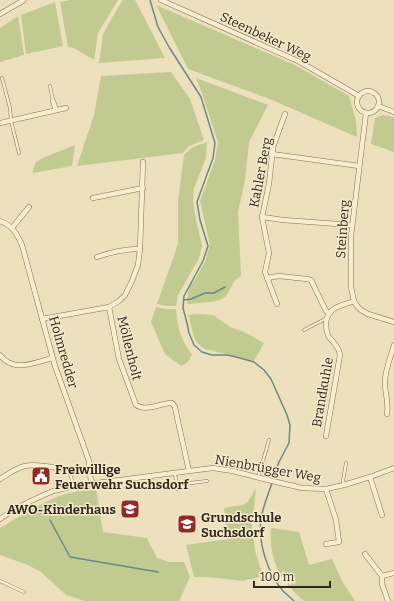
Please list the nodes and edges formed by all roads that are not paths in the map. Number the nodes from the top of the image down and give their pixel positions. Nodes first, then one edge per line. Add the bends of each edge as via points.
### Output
1 (24, 0) edge
2 (161, 0) edge
3 (0, 14) edge
4 (2, 78) dead end
5 (50, 86) dead end
6 (359, 96) junction
7 (54, 101) joint
8 (378, 106) junction
9 (66, 108) dead end
10 (56, 110) junction
11 (394, 112) edge
12 (366, 113) junction
13 (285, 114) dead end
14 (11, 121) junction
15 (0, 123) edge
16 (19, 153) dead end
17 (272, 154) junction
18 (143, 162) dead end
19 (360, 166) junction
20 (143, 188) junction
21 (93, 198) dead end
22 (29, 207) dead end
23 (262, 217) junction
24 (0, 221) edge
25 (352, 225) junction
26 (12, 228) junction
27 (140, 249) junction
28 (97, 257) dead end
29 (267, 278) junction
30 (354, 301) junction
31 (277, 304) dead end
32 (109, 307) junction
33 (328, 315) junction
34 (42, 319) junction
35 (394, 322) edge
36 (304, 330) dead end
37 (394, 346) edge
38 (0, 355) edge
39 (52, 358) junction
40 (387, 414) dead end
41 (326, 436) dead end
42 (269, 440) dead end
43 (346, 463) dead end
44 (394, 468) edge
45 (69, 470) joint
46 (189, 471) junction
47 (175, 473) junction
48 (370, 477) junction
49 (258, 478) junction
50 (0, 479) edge
51 (207, 481) dead end
52 (91, 483) junction
53 (177, 485) junction
54 (344, 485) junction
55 (74, 486) junction
56 (151, 488) dead end
57 (177, 489) dead end
58 (326, 489) junction
59 (382, 515) dead end
60 (0, 519) edge
61 (326, 544) dead end
62 (365, 554) dead end
63 (394, 573) edge
64 (382, 576) junction
65 (0, 581) edge
66 (24, 592) dead end
67 (388, 601) edge

1 - 3 street
2 - 6 street, Steenbeker Weg via 300,62
4 - 14 lane
5 - 7 lane
6 - 8 street via 364,92 372,92 377,96
6 - 12 street via 358,106
7 - 10 street
8 - 11 street
8 - 12 street via 376,110
9 - 10 street
10 - 14 street
12 - 19 street, Steinberg
13 - 17 street, Kahler Berg
14 - 15 street
14 - 16 lane
17 - 19 street
17 - 23 street, Kahler Berg
18 - 20 street
19 - 25 street, Steinberg
20 - 21 street
20 - 27 street
22 - 26 street
23 - 25 street
23 - 29 street, Kahler Berg via 269,253 265,272
24 - 26 street, Holmredder
25 - 30 street, Steinberg via 351,287
26 - 34 street, Holmredder via 22,245
27 - 28 street
27 - 32 street via 138,264 129,288 119,301
29 - 31 street, Kahler Berg
29 - 33 street via 279,276 311,280
30 - 33 street via 341,304
30 - 35 street via 368,314
32 - 34 street
32 - 46 street, Möllenholt via 119,359 136,405 139,408 146,408 172,403
33 - 36 lane
33 - 41 street, Brandkuhle via 328,335 339,349 340,355
34 - 39 street, Holmredder
37 - 40 street via 385,377
38 - 39 street via 8,363 20,366
39 - 52 street, Holmredder via 89,461
42 - 49 lane
43 - 54 lane
44 - 48 street, Nienbrügger Weg
45 - 50 street via 26,466
45 - 55 lane
46 - 47 street, Nienbrügger Weg
46 - 49 street, Nienbrügger Weg via 213,468
47 - 52 street, Nienbrügger Weg
47 - 53 lane
48 - 54 street, Nienbrügger Weg
48 - 59 street
49 - 58 street, Nienbrügger Weg via 302,488
51 - 53 lane
52 - 55 street, Nienbrügger Weg
53 - 56 lane
53 - 57 lane
54 - 58 street, Nienbrügger Weg
55 - 60 street, Nienbrügger Weg via 35,499
58 - 61 street via 336,520 338,542
62 - 64 street
63 - 64 street
64 - 67 street
65 - 66 lane

